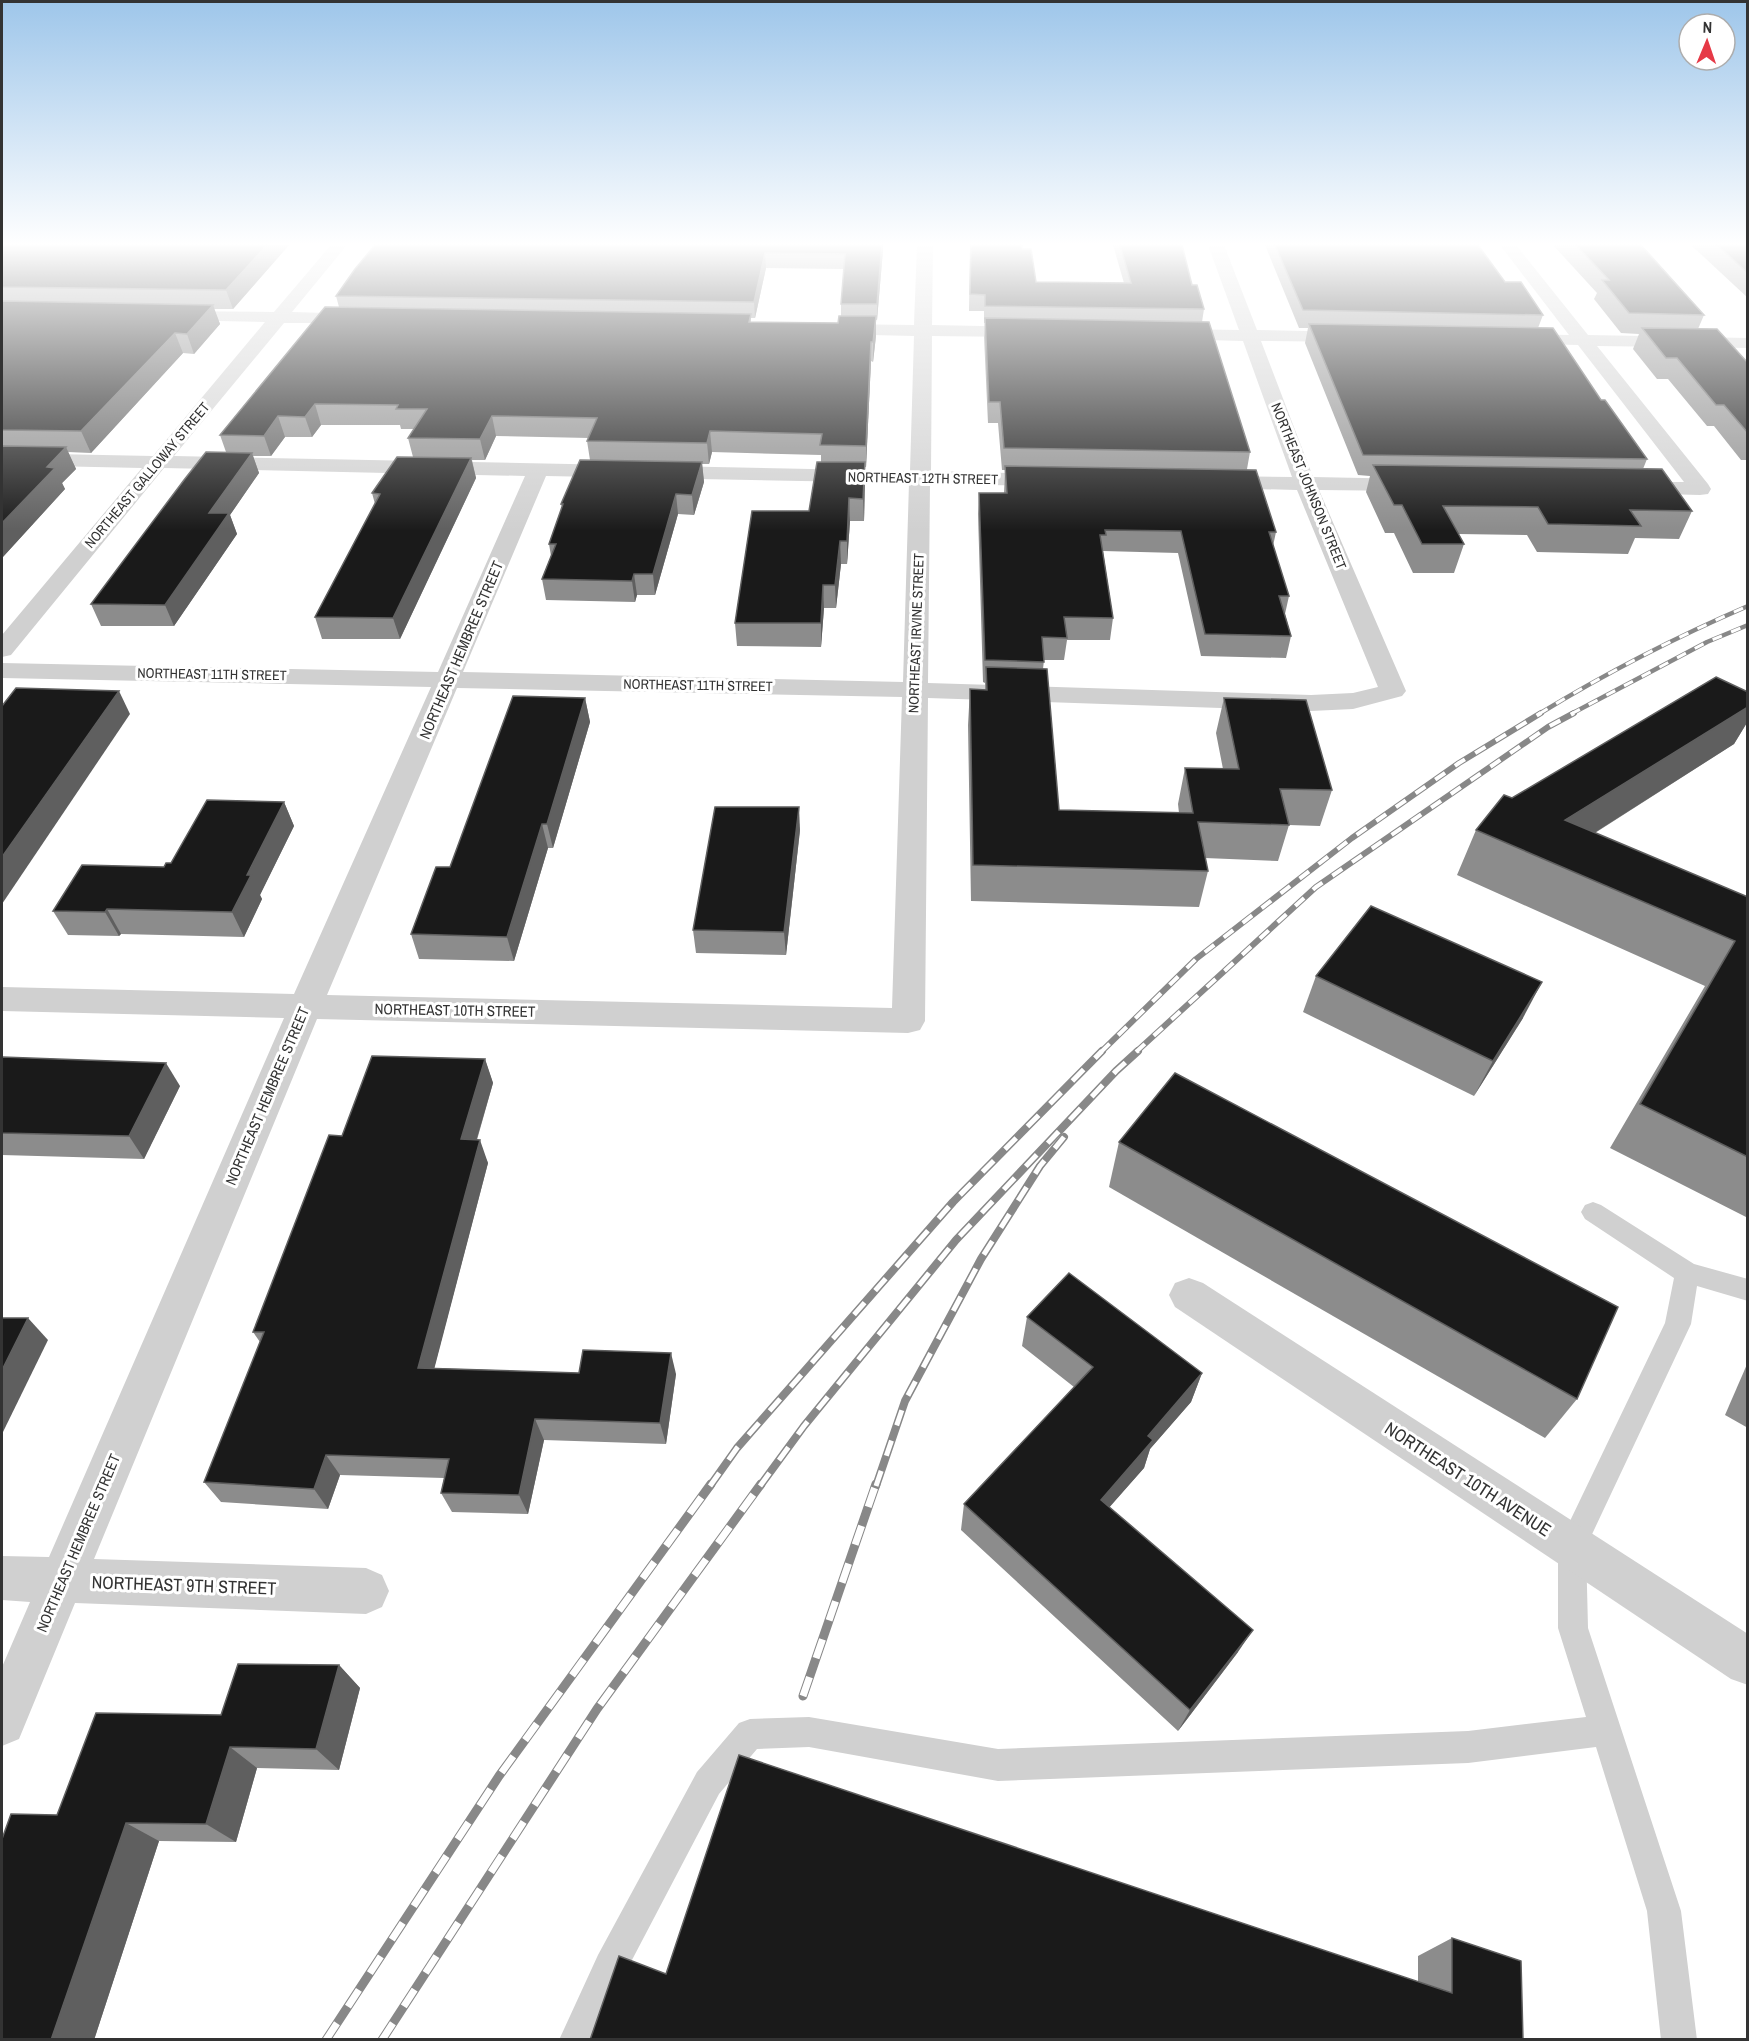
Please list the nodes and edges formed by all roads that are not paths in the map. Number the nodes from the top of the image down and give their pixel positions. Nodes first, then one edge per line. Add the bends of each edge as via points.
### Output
1 (260, 340) edge
2 (922, 340) edge
3 (1253, 340) edge
4 (1583, 340) edge
5 (1597, 340) edge
6 (1748, 343) edge
7 (2, 459) edge
8 (158, 462) junction
9 (538, 471) junction
10 (920, 478) junction
11 (1072, 480) edge
12 (1200, 482) edge
13 (1305, 483) junction
14 (1437, 485) edge
15 (1616, 488) edge
16 (2, 650) edge
17 (2, 670) edge
18 (449, 679) junction
19 (914, 690) junction
20 (1393, 691) joint
21 (2, 999) edge
22 (305, 1006) junction
23 (908, 1021) joint
24 (1593, 1212) dead end
25 (1687, 1273) junction
26 (1748, 1290) edge
27 (1189, 1295) dead end
28 (1572, 1546) junction
29 (2, 1578) edge
30 (62, 1580) junction
31 (366, 1592) dead end
32 (1748, 1662) edge
33 (2, 1722) edge
34 (1606, 1730) junction
35 (576, 2040) edge
36 (1679, 2040) edge

1 - 8 street, NORTHEAST GALLOWAY STREET
2 - 10 street, NORTHEAST IRVINE STREET
3 - 13 street, NORTHEAST JOHNSON STREET
4 - 15 street via 1700,489
5 - 6 street
7 - 8 street, NORTHEAST 12TH STREET
8 - 9 street, NORTHEAST 12TH STREET
8 - 16 street, NORTHEAST GALLOWAY STREET
9 - 10 street, NORTHEAST 12TH STREET
9 - 18 street, NORTHEAST HEMBREE STREET
10 - 11 street, NORTHEAST 12TH STREET
10 - 19 street, NORTHEAST IRVINE STREET
12 - 13 street
13 - 14 street
13 - 20 street, NORTHEAST JOHNSON STREET
17 - 18 street, NORTHEAST 11TH STREET
18 - 19 street, NORTHEAST 11TH STREET
18 - 22 street, NORTHEAST HEMBREE STREET
19 - 20 street, NORTHEAST 11TH STREET via 1311,703 1353,701
19 - 23 street, NORTHEAST IRVINE STREET
21 - 22 street, NORTHEAST 10TH STREET
22 - 23 street, NORTHEAST 10TH STREET
22 - 30 street, NORTHEAST HEMBREE STREET
24 - 25 lane
25 - 26 lane
25 - 28 lane via 1678,1324
27 - 28 street, NORTHEAST 10TH AVENUE
28 - 32 street, NORTHEAST 10TH AVENUE
28 - 34 lane via 1573,1628
29 - 30 street, NORTHEAST 9TH STREET
30 - 31 street, NORTHEAST 9TH STREET
30 - 33 street, NORTHEAST HEMBREE STREET
34 - 35 lane via 1468,1747 998,1765 809,1732 750,1734 708,1783 610,1967
34 - 36 lane via 1664,1911

